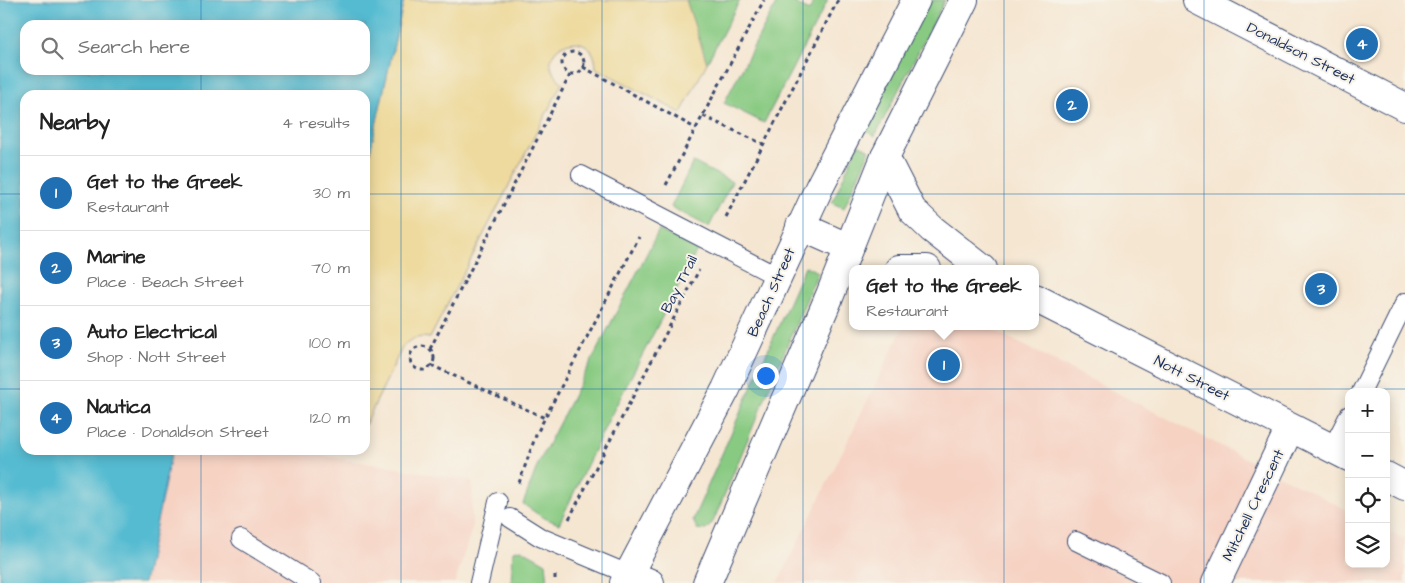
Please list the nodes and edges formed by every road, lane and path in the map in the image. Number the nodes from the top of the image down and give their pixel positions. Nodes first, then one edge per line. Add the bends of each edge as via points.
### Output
1 (764, 0) edge
2 (838, 0) edge
3 (916, 0) edge
4 (964, 0) edge
5 (1197, 0) edge
6 (583, 67) junction
7 (570, 75) junction
8 (1405, 107) edge
9 (704, 116) junction
10 (697, 128) junction
11 (763, 144) junction
12 (885, 156) junction
13 (581, 175) dead end
14 (652, 213) junction
15 (800, 226) junction
16 (712, 244) junction
17 (847, 248) junction
18 (978, 265) edge
19 (778, 277) junction
20 (841, 290) edge
21 (1039, 300) edge
22 (1405, 302) edge
23 (430, 349) junction
24 (431, 365) junction
25 (1362, 388) edge
26 (545, 418) junction
27 (1290, 428) junction
28 (1345, 433) edge
29 (1341, 453) edge
30 (1390, 478) edge
31 (1405, 486) edge
32 (498, 502) dead end
33 (510, 518) joint
34 (241, 539) dead end
35 (1076, 540) dead end
36 (559, 546) junction
37 (634, 580) edge
38 (312, 583) edge
39 (479, 583) edge
40 (555, 583) edge
41 (707, 583) edge
42 (1161, 583) edge
43 (1216, 583) edge

1 - 9 path
2 - 11 path, Bay Trail
3 - 15 street, Beach Street
4 - 12 street
5 - 8 street, Donaldson Street
6 - 7 path via 577,74
6 - 7 path via 580,55 566,54 562,68
6 - 10 path
7 - 23 path
9 - 10 path
9 - 11 path
10 - 14 path
11 - 16 path, Bay Trail
12 - 17 street
12 - 18 street via 912,210
13 - 14 lane
14 - 16 lane
14 - 26 path
15 - 17 street
15 - 19 street, Beach Street
16 - 19 lane
16 - 36 path, Bay Trail via 569,519
17 - 20 street
19 - 37 street, Beach Street
20 - 41 street
21 - 27 street, Nott Street
22 - 25 lane
23 - 24 path via 433,356
23 - 24 path via 418,346 409,358 416,368
24 - 26 path
26 - 33 path via 527,456
27 - 29 street, Nott Street
27 - 43 street, Mitchell Crescent
28 - 29 lane
30 - 31 street
32 - 39 lane
33 - 36 lane
34 - 38 lane
35 - 42 lane
36 - 37 lane
36 - 40 path, Bay Trail

